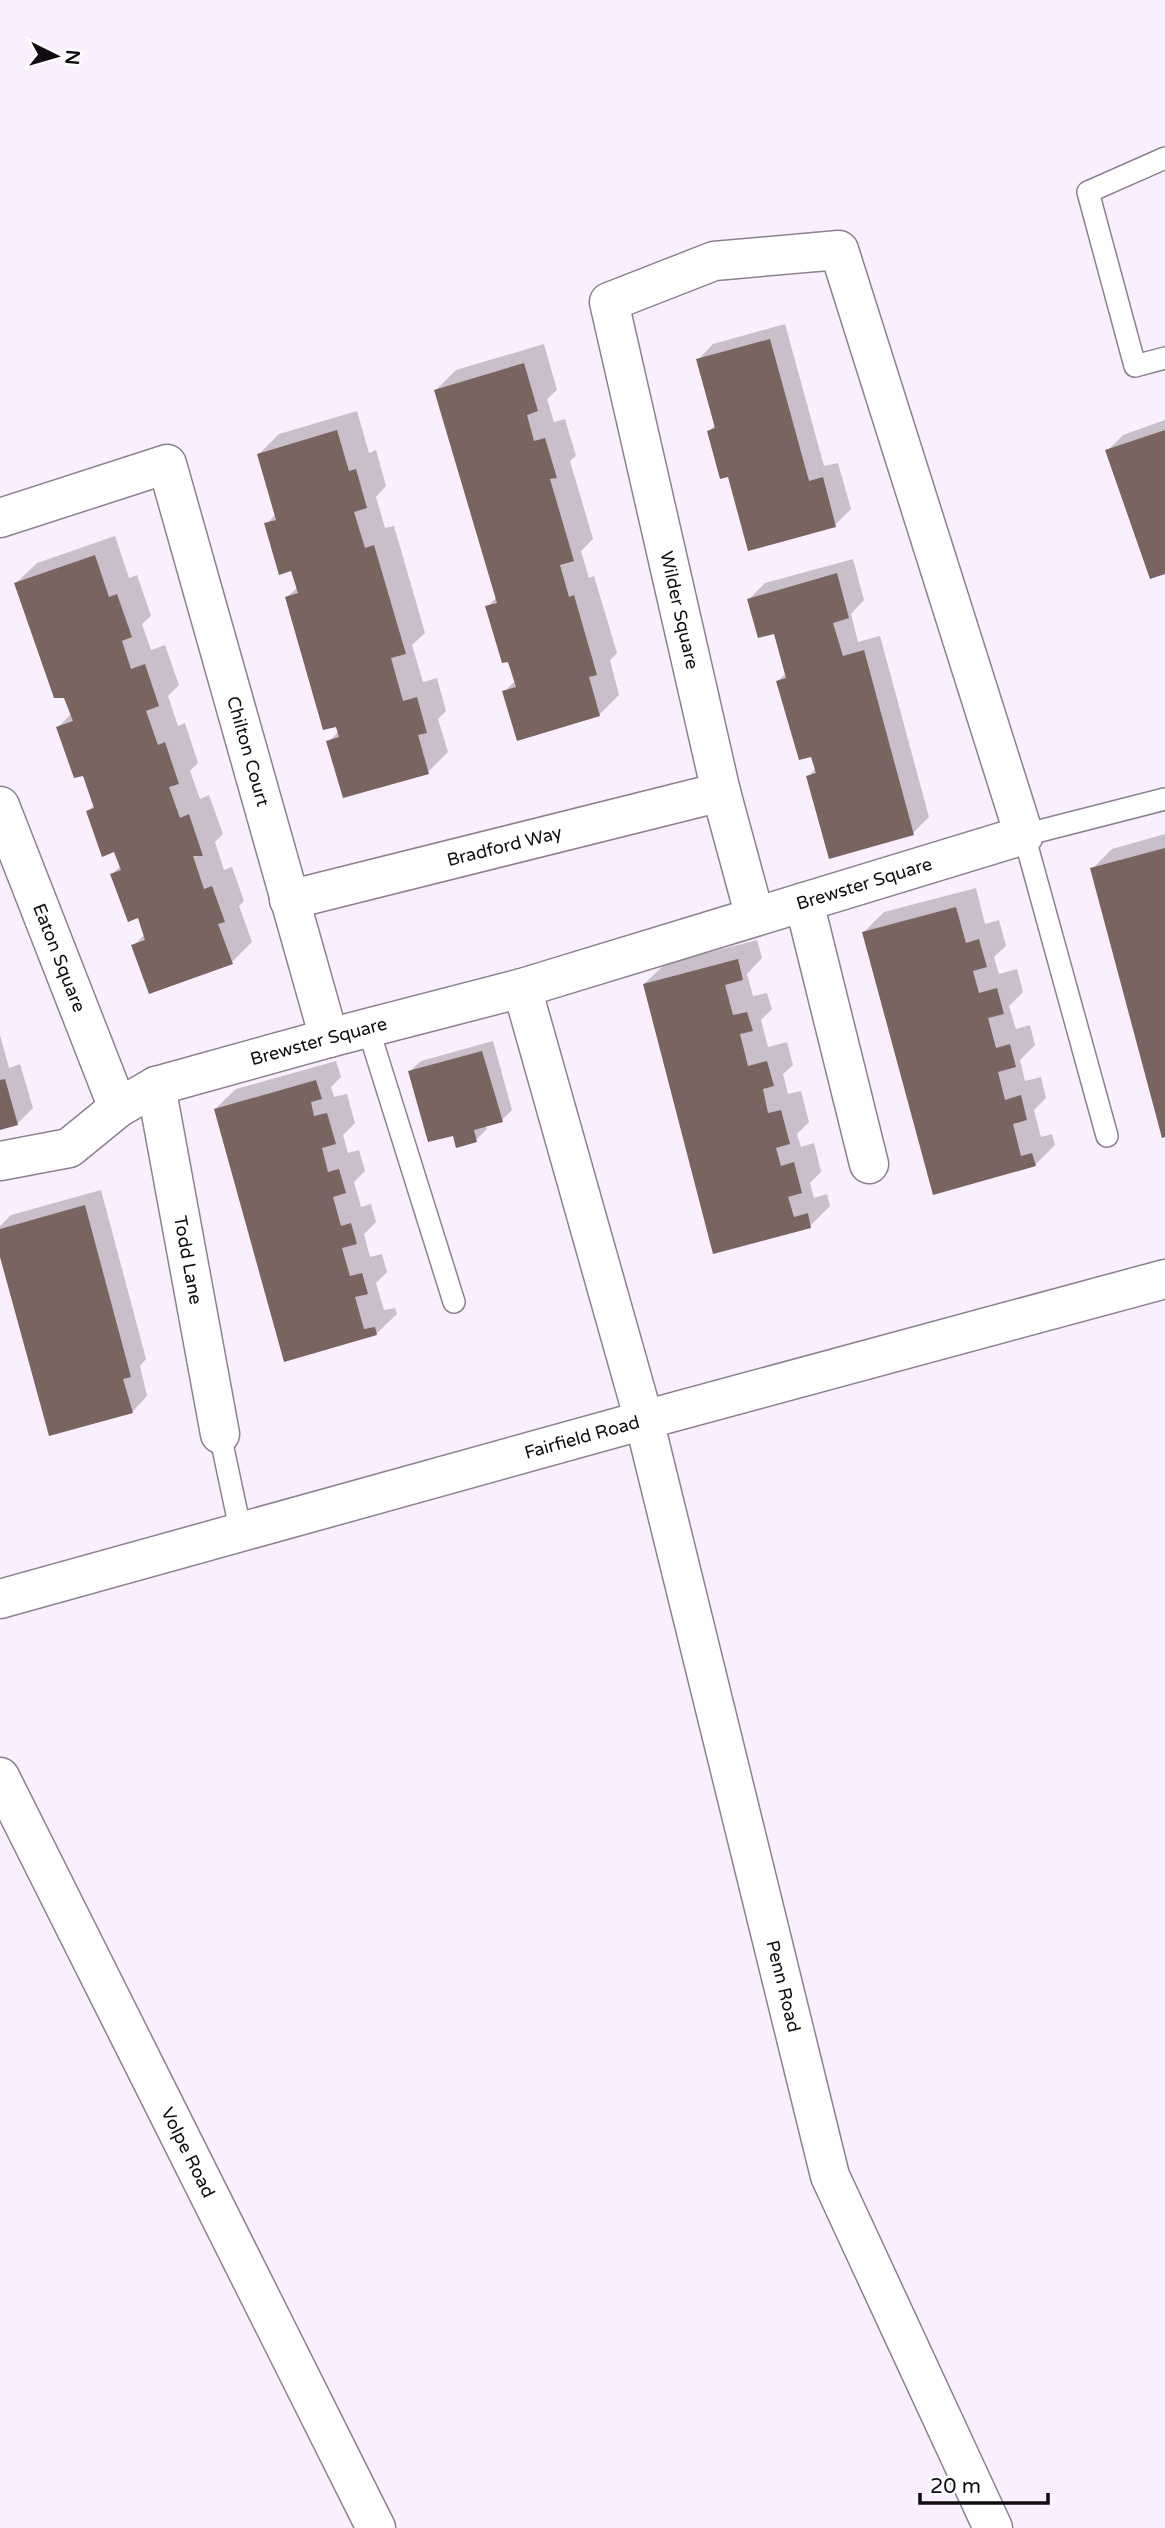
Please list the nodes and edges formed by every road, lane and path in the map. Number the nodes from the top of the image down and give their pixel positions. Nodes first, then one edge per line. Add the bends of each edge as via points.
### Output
1 (1165, 158) edge
2 (1165, 358) edge
3 (0, 518) edge
4 (721, 792) junction
5 (1165, 799) edge
6 (0, 806) edge
7 (1024, 835) junction
8 (289, 900) junction
9 (804, 902) junction
10 (755, 917) junction
11 (522, 988) junction
12 (368, 1028) junction
13 (329, 1038) junction
14 (156, 1086) junction
15 (118, 1108) junction
16 (1107, 1136) dead end
17 (0, 1161) edge
18 (869, 1164) dead end
19 (1165, 1279) edge
20 (454, 1302) dead end
21 (644, 1420) junction
22 (220, 1434) joint
23 (241, 1533) junction
24 (0, 1600) edge
25 (0, 1777) edge
26 (376, 2528) edge
27 (993, 2528) edge

1 - 2 lane via 1088,192 1135,366
3 - 8 street, Chilton Court via 167,464
4 - 7 street, Wilder Square via 608,302 714,261 839,250
4 - 8 street, Bradford Way
4 - 10 street, Wilder Square
5 - 7 lane
6 - 15 street, Eaton Square
7 - 9 street, Brewster Square
7 - 16 lane
8 - 13 street, Chilton Court
9 - 10 street, Brewster Square
9 - 18 street
10 - 11 street, Brewster Square
11 - 12 street, Brewster Square
11 - 21 street, Penn Road
12 - 13 street, Brewster Square
12 - 20 lane
13 - 14 street, Brewster Square
14 - 15 street, Brewster Square
14 - 22 street, Todd Lane
15 - 17 street, Brewster Square via 69,1148
19 - 21 street, Fairfield Road
21 - 23 street, Fairfield Road
21 - 27 street, Penn Road via 831,2176
22 - 23 lane
23 - 24 street, Fairfield Road
25 - 26 street, Volpe Road

